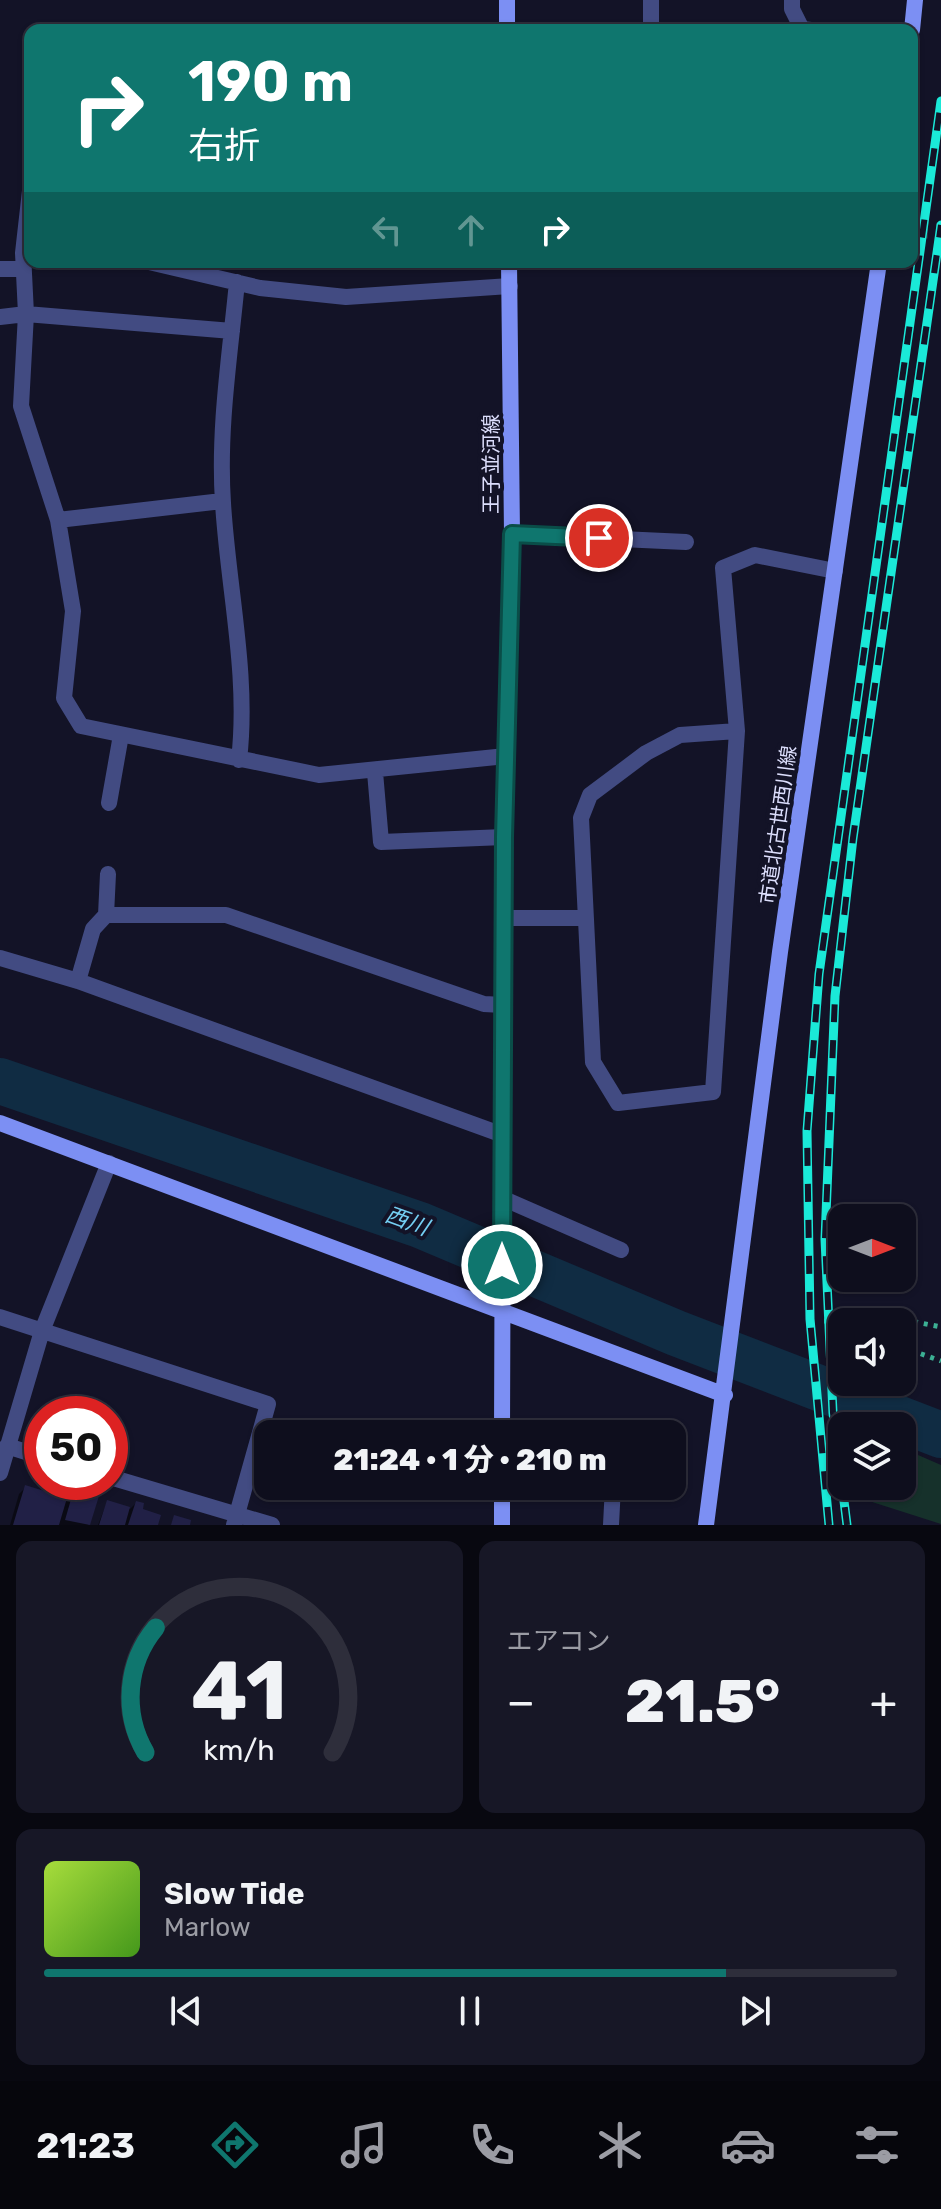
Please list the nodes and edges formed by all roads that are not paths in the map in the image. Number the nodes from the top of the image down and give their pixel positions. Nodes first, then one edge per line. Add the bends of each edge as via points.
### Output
1 (507, 0) edge
2 (651, 0) edge
3 (792, 0) edge
4 (915, 0) edge
5 (507, 24) edge
6 (651, 24) edge
7 (800, 24) edge
8 (913, 24) edge
9 (24, 258) edge
10 (25, 268) edge
11 (175, 268) edge
12 (509, 268) edge
13 (878, 268) edge
14 (0, 269) edge
15 (237, 282) junction
16 (510, 286) junction
17 (26, 314) junction
18 (0, 317) edge
19 (232, 331) junction
20 (222, 501) junction
21 (58, 520) junction
22 (512, 534) junction
23 (686, 542) dead end
24 (835, 571) junction
25 (737, 731) junction
26 (121, 735) junction
27 (506, 756) junction
28 (239, 760) junction
29 (375, 772) junction
30 (109, 803) dead end
31 (504, 837) junction
32 (108, 874) dead end
33 (106, 915) junction
34 (504, 918) junction
35 (584, 918) junction
36 (0, 958) edge
37 (78, 981) junction
38 (503, 1005) junction
39 (0, 1123) edge
40 (503, 1135) junction
41 (109, 1163) junction
42 (502, 1198) junction
43 (621, 1250) dead end
44 (502, 1313) junction
45 (0, 1317) edge
46 (42, 1331) junction
47 (725, 1395) junction
48 (502, 1420) edge
49 (7, 1446) junction
50 (24, 1451) edge
51 (0, 1473) edge
52 (128, 1483) edge
53 (502, 1500) edge
54 (612, 1500) edge
55 (236, 1520) edge
56 (272, 1525) edge
57 (502, 1525) edge
58 (611, 1525) edge
59 (706, 1525) edge

1 - 5 street
2 - 6 street
3 - 7 street
4 - 8 street
9 - 14 street
10 - 17 street
11 - 15 street
12 - 16 street, 王子並河線
13 - 24 street, 市道北古世西川線
15 - 16 street via 346,297
15 - 19 street
16 - 22 street, 王子並河線
17 - 18 street
17 - 19 street
17 - 21 street via 21,406
19 - 20 street via 222,427
20 - 21 street
20 - 28 street via 244,721
21 - 26 street via 73,611 64,698 81,726
22 - 23 street
22 - 27 street, 王子並河線
24 - 25 street via 755,555 723,568
24 - 47 street, 市道北古世西川線 via 780,952
25 - 35 street via 680,735 590,795 581,818
25 - 35 street via 713,1092 618,1103 593,1062
26 - 28 street
26 - 30 street
27 - 29 street
27 - 31 street, 王子並河線
28 - 29 street via 319,775
29 - 31 street via 381,842
31 - 34 street, 王子並河線
32 - 33 street
33 - 37 street via 93,929
33 - 38 street via 226,915 484,1004
34 - 35 street
34 - 38 street, 王子並河線
36 - 37 street
37 - 40 street
38 - 40 street, 王子並河線
39 - 41 street
40 - 42 street, 王子並河線
41 - 44 street
41 - 46 street
42 - 43 street
42 - 44 street, 王子並河線
44 - 47 street
44 - 48 street, 王子並河線
45 - 46 street
46 - 49 street
46 - 55 street via 268,1404
47 - 59 street, 市道北古世西川線
49 - 50 street
49 - 51 street
52 - 55 street
53 - 57 street
54 - 58 street
55 - 56 street

